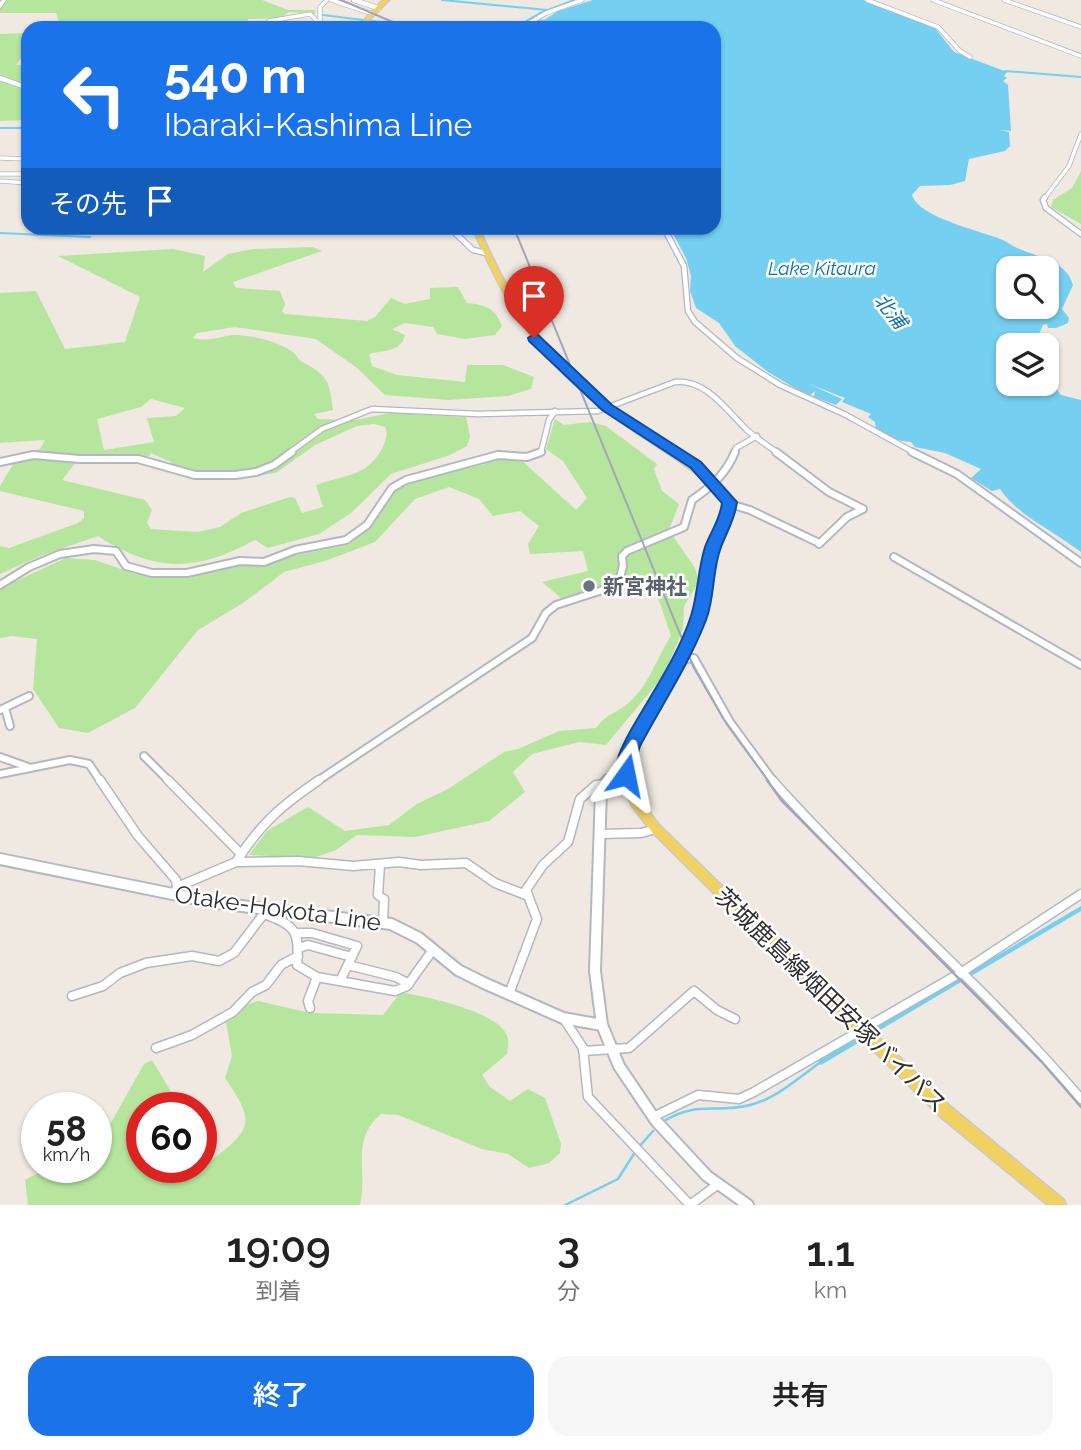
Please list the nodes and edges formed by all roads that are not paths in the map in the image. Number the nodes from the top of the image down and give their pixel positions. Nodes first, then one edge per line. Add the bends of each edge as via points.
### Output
1 (4, 0) edge
2 (329, 0) edge
3 (354, 0) edge
4 (386, 0) edge
5 (582, 0) edge
6 (867, 0) edge
7 (933, 0) edge
8 (1004, 0) edge
9 (0, 6) edge
10 (378, 8) junction
11 (373, 14) junction
12 (269, 20) dead end
13 (317, 21) edge
14 (319, 21) edge
15 (368, 21) edge
16 (532, 21) edge
17 (1081, 27) edge
18 (1081, 56) edge
19 (971, 57) dead end
20 (0, 78) edge
21 (21, 86) edge
22 (1081, 134) edge
23 (0, 158) edge
24 (21, 159) edge
25 (0, 174) edge
26 (21, 174) edge
27 (0, 181) edge
28 (21, 182) edge
29 (1081, 234) edge
30 (457, 235) edge
31 (479, 235) edge
32 (668, 235) edge
33 (486, 253) junction
34 (607, 407) junction
35 (555, 411) junction
36 (757, 436) junction
37 (0, 462) edge
38 (714, 484) junction
39 (730, 504) junction
40 (894, 557) dead end
41 (1081, 563) edge
42 (0, 584) edge
43 (680, 660) junction
44 (1081, 665) edge
45 (29, 696) dead end
46 (2, 709) edge
47 (10, 726) dead end
48 (144, 756) dead end
49 (0, 757) edge
50 (32, 768) junction
51 (0, 774) edge
52 (626, 775) junction
53 (604, 784) junction
54 (656, 829) junction
55 (599, 834) junction
56 (238, 858) junction
57 (0, 859) edge
58 (380, 865) junction
59 (175, 891) junction
60 (1081, 894) edge
61 (526, 895) junction
62 (265, 912) junction
63 (383, 922) junction
64 (298, 933) junction
65 (432, 951) junction
66 (299, 952) junction
67 (350, 961) junction
68 (963, 973) junction
69 (317, 977) junction
70 (340, 981) junction
71 (409, 984) junction
72 (509, 994) junction
73 (72, 996) dead end
74 (310, 1008) dead end
75 (563, 1018) junction
76 (735, 1019) dead end
77 (601, 1025) junction
78 (861, 1030) junction
79 (156, 1048) dead end
80 (612, 1049) junction
81 (583, 1051) junction
82 (1081, 1099) edge
83 (653, 1117) junction
84 (717, 1185) junction
85 (690, 1205) edge
86 (748, 1205) edge
87 (1059, 1205) edge

1 - 9 street
2 - 11 street
2 - 14 street via 320,7
3 - 10 main road
4 - 10 main road
5 - 16 street
6 - 19 street via 939,27 957,50
7 - 18 street
8 - 17 street
10 - 11 main road
11 - 15 main road
12 - 13 street via 310,15
20 - 21 main road
22 - 29 street via 1071,163 1048,188 1043,203
23 - 24 street
25 - 26 street
27 - 28 street
30 - 33 street via 473,250
31 - 33 main road
32 - 41 street via 684,266 688,311 737,358 780,386 844,414 965,479
33 - 34 main road via 527,329
34 - 35 street
34 - 36 street via 686,381 713,395
34 - 38 main road via 696,465
35 - 37 street via 478,414 378,408 322,429 267,469 219,476 186,473 138,458 33,455
35 - 42 street via 541,452 527,457 498,455 406,480 393,488 368,525 341,543 295,550 264,562 255,558 200,572 160,575 126,566 116,551 99,548 37,563
36 - 38 street via 736,448
36 - 39 street via 829,492 863,509 819,543
38 - 39 main road
38 - 56 street via 692,500 680,531 622,556 618,585 549,610 538,633 282,805
39 - 43 main road via 712,549 698,619
40 - 44 street
43 - 52 main road via 630,748
43 - 68 street via 694,658 759,765 813,826
45 - 46 street
46 - 47 street
48 - 56 street
49 - 50 street
50 - 51 street
50 - 59 street via 69,760 89,764 138,836 176,880
52 - 53 main road
52 - 54 main road, 茨城鹿島線烟田安塚バイパス via 631,794
53 - 55 main road
53 - 61 street via 580,799 568,842 535,874
54 - 55 street
54 - 78 main road, 茨城鹿島線烟田安塚バイパス
55 - 77 main road via 595,971
56 - 58 street
56 - 59 street
57 - 59 main road, Otake-Hokota Line
58 - 61 street via 466,863 495,883
58 - 63 street via 378,895 384,899
59 - 62 main road, Otake-Hokota Line
60 - 68 street
61 - 72 street via 537,919
62 - 63 main road, Otake-Hokota Line
62 - 64 street via 294,926
62 - 73 street via 234,953 219,961 192,956 146,963
63 - 65 main road, Otake-Hokota Line via 402,928
64 - 66 street
64 - 67 street via 357,946
65 - 71 street
65 - 72 main road, Otake-Hokota Line via 458,970
66 - 67 street via 308,945
66 - 69 street via 298,965
66 - 79 street via 233,1012
67 - 70 street
67 - 71 street
68 - 78 street
68 - 82 street
69 - 70 street
69 - 74 street
70 - 71 street via 395,991
72 - 75 main road, Otake-Hokota Line
75 - 77 main road, Otake-Hokota Line
75 - 81 street
76 - 80 street via 694,991 629,1048
77 - 80 main road
78 - 83 street via 739,1099 698,1095
78 - 87 main road, 茨城鹿島線烟田安塚バイパス via 947,1114
80 - 81 street
80 - 83 main road
81 - 85 street via 588,1097
83 - 84 main road
84 - 85 street
84 - 86 main road

